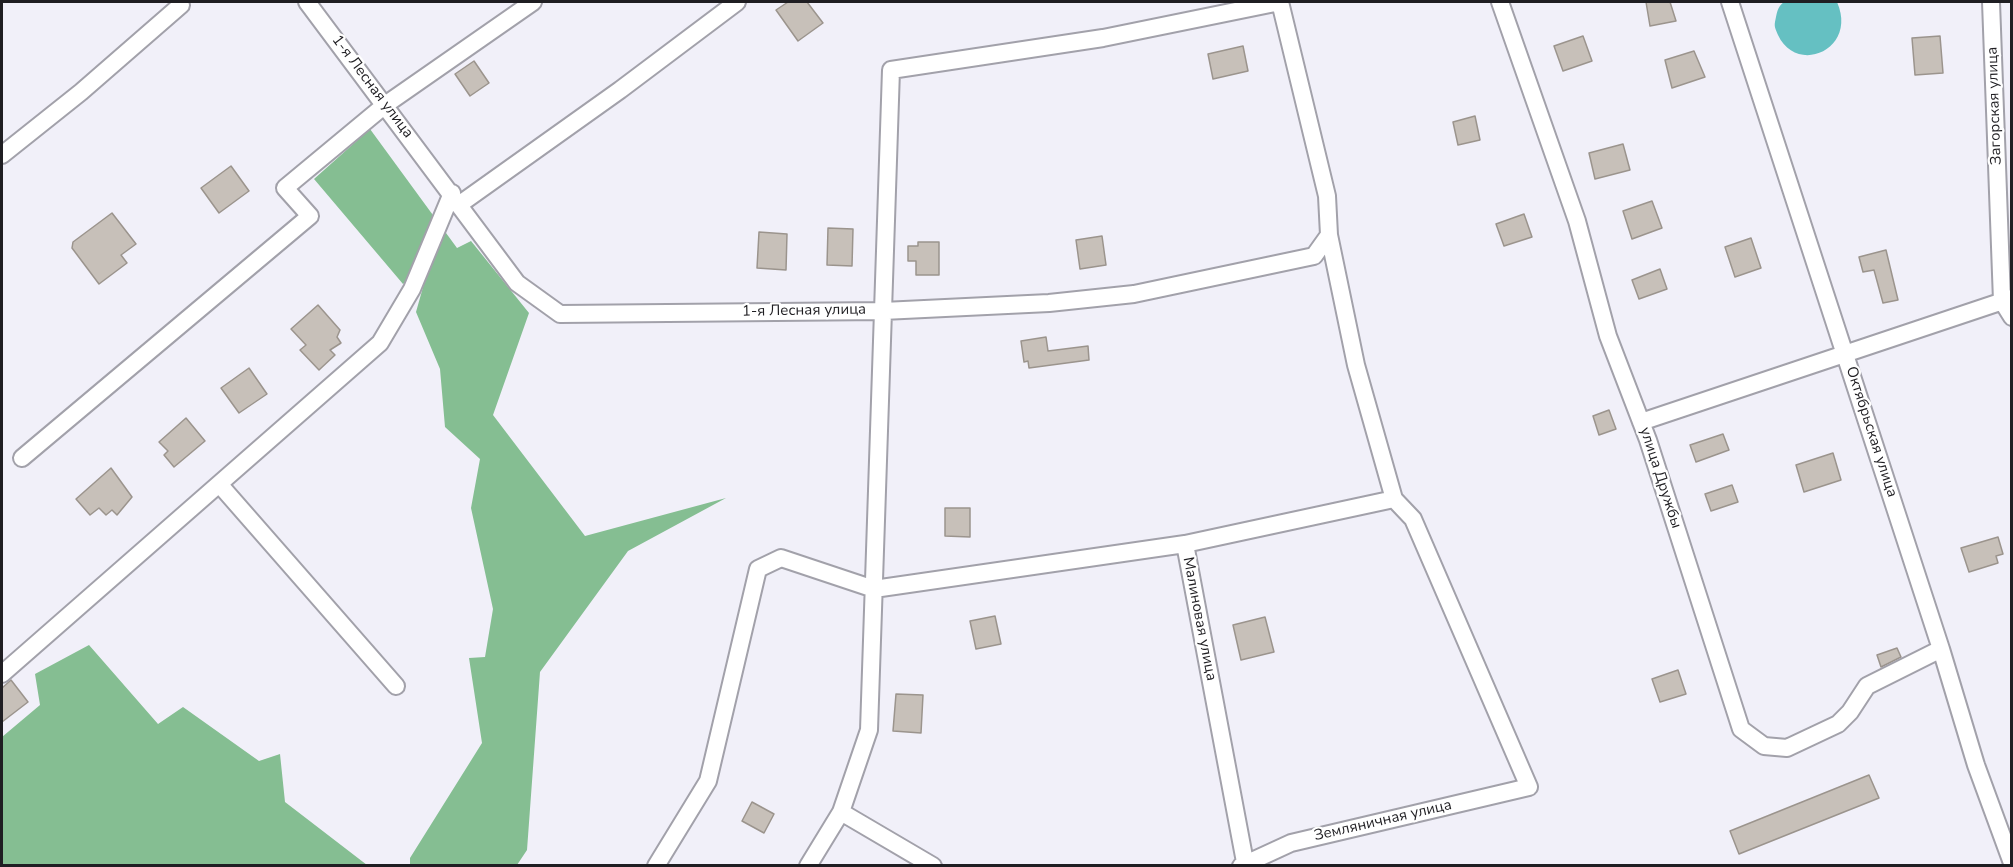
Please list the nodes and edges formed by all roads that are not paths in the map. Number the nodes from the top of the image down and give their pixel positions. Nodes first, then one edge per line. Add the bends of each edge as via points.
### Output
1 (308, 2) edge
2 (533, 2) edge
3 (737, 2) edge
4 (1280, 2) edge
5 (1500, 2) edge
6 (1730, 2) edge
7 (1991, 2) edge
8 (183, 3) edge
9 (385, 105) junction
10 (2, 155) edge
11 (456, 199) junction
12 (1329, 236) junction
13 (2007, 299) edge
14 (883, 311) junction
15 (2012, 317) edge
16 (1845, 353) junction
17 (1641, 422) junction
18 (22, 458) dead end
19 (220, 485) junction
20 (1394, 499) junction
21 (1185, 544) junction
22 (874, 589) junction
23 (1941, 649) junction
24 (2, 674) edge
25 (396, 686) dead end
26 (841, 812) junction
27 (2012, 863) edge
28 (1243, 864) edge
29 (656, 866) edge
30 (808, 866) edge
31 (933, 866) edge

1 - 9 street, 1-я Лесная улица
2 - 9 street
3 - 11 street via 621,90
4 - 12 street via 1327,196
4 - 14 street via 1103,38 891,70
5 - 17 street, улица Дружбы via 1577,221 1608,336
6 - 16 street, Октябрьская улица
7 - 13 street, Загорская улица
8 - 10 street
9 - 11 street, 1-я Лесная улица
9 - 18 street via 285,188 310,216
11 - 14 street, 1-я Лесная улица via 517,283 560,314
11 - 19 street via 412,289 380,343
12 - 14 street via 1314,256 1134,294 1049,303
12 - 20 street via 1356,365
13 - 15 street, Загорская улица
13 - 16 street
14 - 22 street, 1-я Лесная улица
16 - 17 street
16 - 23 street, Октябрьская улица
17 - 23 street, улица Дружбы via 1741,729 1764,746 1787,748 1844,719 1867,686
19 - 24 street
19 - 25 street
20 - 21 street
20 - 28 street, Земляничная улица via 1413,519 1529,787 1291,843
21 - 22 street, Малиновая улица
21 - 28 street, Малиновая улица
22 - 26 street, 1-я Лесная улица via 869,730
22 - 29 street via 781,558 758,568 708,781
23 - 27 street, Октябрьская улица via 1976,765
26 - 30 street, 1-я Лесная улица
26 - 31 street

